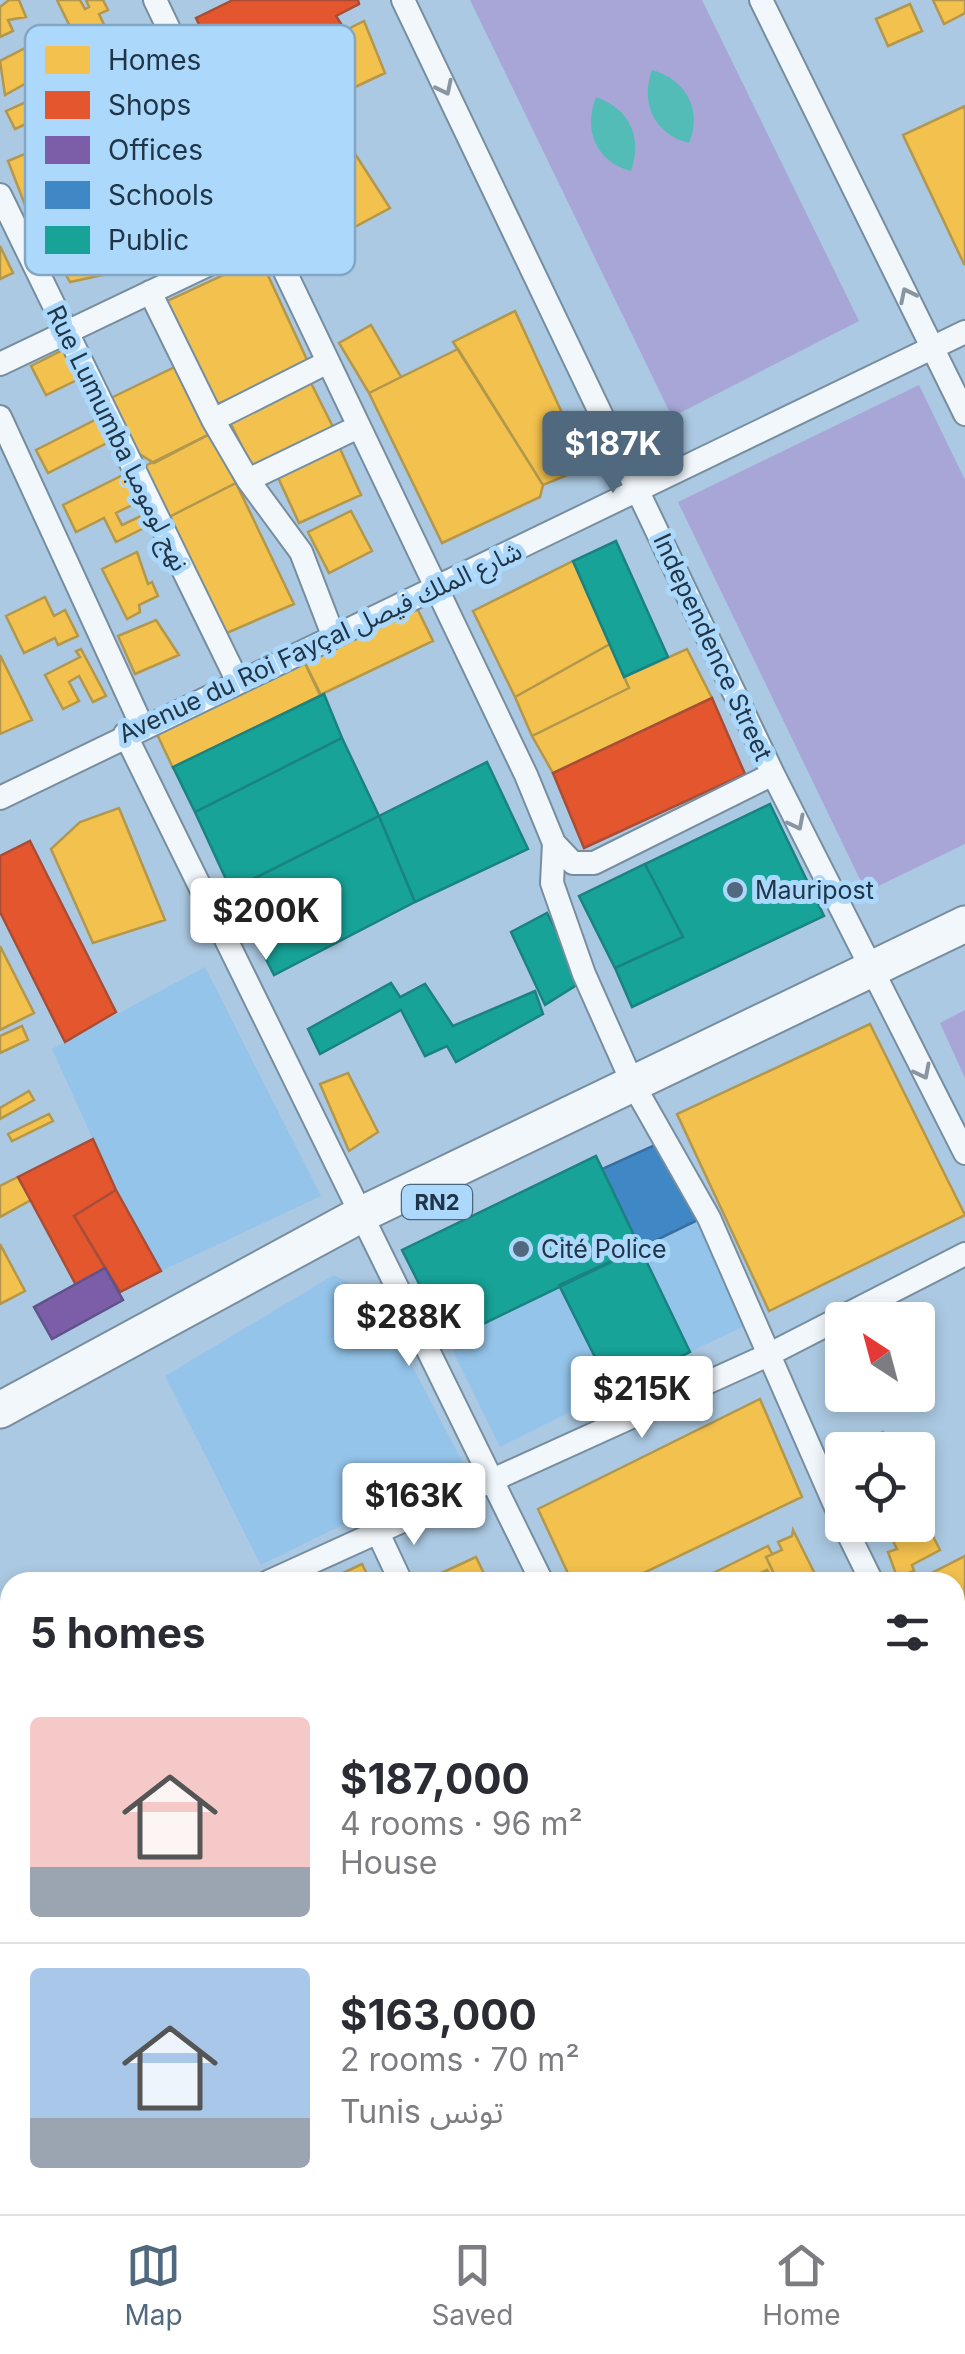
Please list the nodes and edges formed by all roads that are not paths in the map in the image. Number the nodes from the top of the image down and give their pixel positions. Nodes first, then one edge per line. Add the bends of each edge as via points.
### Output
1 (155, 0) edge
2 (403, 0) edge
3 (761, 0) edge
4 (167, 25) edge
5 (0, 196) edge
6 (25, 247) edge
7 (39, 275) edge
8 (186, 275) edge
9 (284, 275) edge
10 (150, 292) junction
11 (67, 332) junction
12 (965, 332) edge
13 (933, 348) junction
14 (326, 363) junction
15 (0, 364) edge
16 (965, 414) edge
17 (0, 417) edge
18 (213, 420) junction
19 (356, 428) junction
20 (248, 480) junction
21 (640, 492) junction
22 (432, 588) junction
23 (334, 635) junction
24 (237, 680) junction
25 (134, 730) junction
26 (772, 774) junction
27 (0, 798) edge
28 (554, 843) junction
29 (965, 924) edge
30 (965, 950) edge
31 (876, 980) junction
32 (639, 1094) junction
33 (965, 1153) edge
34 (365, 1226) junction
35 (965, 1254) edge
36 (768, 1354) junction
37 (0, 1410) edge
38 (0, 1430) edge
39 (493, 1480) junction
40 (825, 1482) edge
41 (380, 1535) junction
42 (852, 1542) edge
43 (292, 1572) edge
44 (397, 1572) edge
45 (537, 1572) edge
46 (867, 1572) edge

1 - 4 street
2 -> 21 street, Independence Street
13 -> 3 street
5 - 6 street, Rue Lumumba نهج لومومبا
7 - 11 street, Rue Lumumba نهج لومومبا
8 - 10 street
9 - 14 street
10 - 11 street
10 - 18 street
11 - 15 street
11 - 24 street, Rue Lumumba نهج لومومبا
12 - 13 street, Avenue du Roi Fayçal شارع الملك فيصل
13 - 16 street
13 - 21 street, Avenue du Roi Fayçal شارع الملك فيصل
14 - 18 street
14 - 19 street
17 - 25 street
18 - 20 street
19 - 20 street
19 - 22 street
20 - 23 street via 300,552
21 - 22 street, Avenue du Roi Fayçal شارع الملك فيصل
21 - 26 street, Independence Street
22 - 23 street, Avenue du Roi Fayçal شارع الملك فيصل
22 - 28 street
23 - 24 street, Avenue du Roi Fayçal شارع الملك فيصل
24 - 25 street, Avenue du Roi Fayçal شارع الملك فيصل
25 - 27 street, Avenue du Roi Fayçal شارع الملك فيصل
25 - 34 street
26 - 28 street via 594,863 572,864
26 -> 31 street, Independence Street
28 - 32 street via 552,883 561,916
29 - 31 highway, RN2
30 - 31 highway, RN2
31 - 32 highway, RN2
31 -> 33 street, Independence Street
32 - 34 highway, RN2
32 - 36 street via 709,1218
34 - 37 highway, RN2 via 123,1339
34 - 38 highway, RN2
34 - 39 street
35 - 36 street
36 - 39 street
36 - 40 street
39 - 41 street
39 - 45 street
41 - 43 street
41 - 44 street
42 - 46 street

